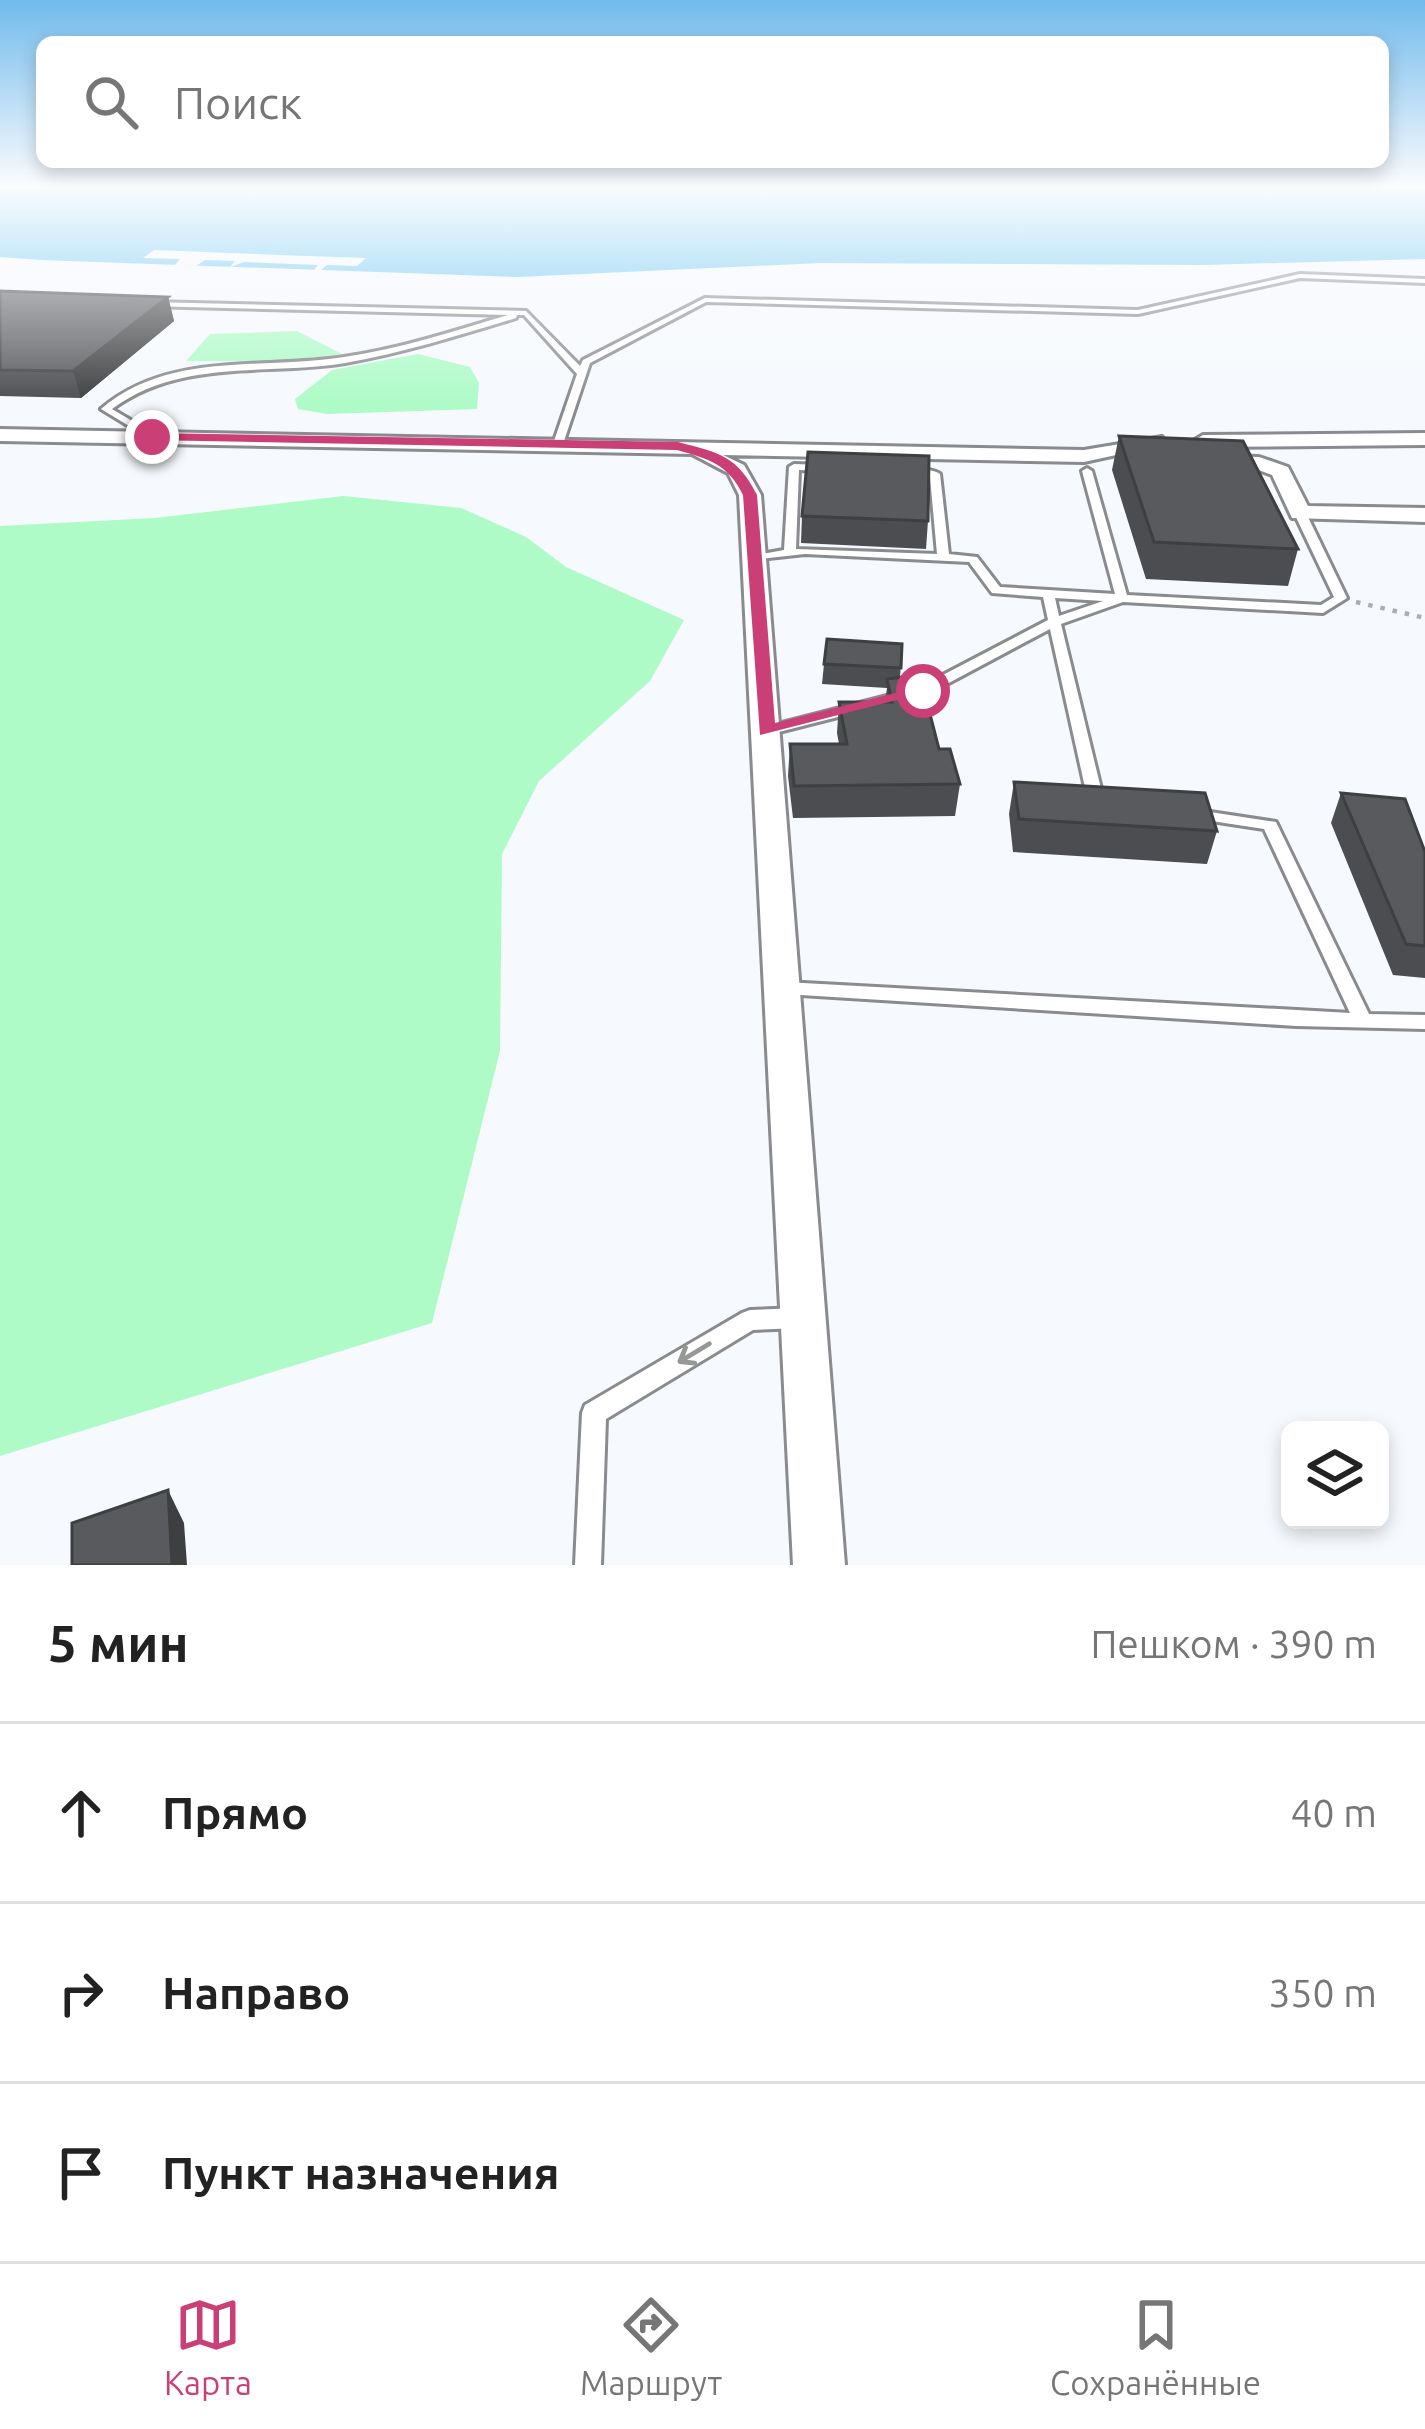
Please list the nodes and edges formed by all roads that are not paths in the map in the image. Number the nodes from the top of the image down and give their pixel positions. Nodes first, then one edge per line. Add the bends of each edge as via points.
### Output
1 (1425, 280) edge
2 (143, 304) edge
3 (526, 313) junction
4 (582, 374) junction
5 (0, 435) edge
6 (152, 437) junction
7 (1425, 439) edge
8 (558, 444) junction
9 (678, 446) junction
10 (1085, 464) junction
11 (841, 469) edge
12 (888, 471) edge
13 (1300, 513) junction
14 (1425, 515) edge
15 (772, 555) junction
16 (943, 557) junction
17 (1048, 595) junction
18 (1122, 598) junction
19 (1054, 622) junction
20 (766, 731) junction
21 (1115, 803) edge
22 (1182, 813) edge
23 (784, 988) junction
24 (1364, 1021) junction
25 (1425, 1022) edge
26 (802, 1318) junction
27 (588, 1565) edge
28 (819, 1565) edge

1 - 4 lane via 1300,276 1138,311 705,300 586,362
2 - 3 lane
3 - 4 lane
3 - 6 lane via 327,363 154,378 106,409
4 - 8 lane
5 - 6 street
6 - 8 street
7 - 10 street via 1155,441
8 - 9 street
9 - 10 street
9 - 15 street via 737,469
10 - 13 street via 1258,464 1281,471
10 - 18 lane
11 - 15 lane via 794,467
12 - 16 lane via 934,474
13 - 14 street
13 - 18 lane via 1341,598 1323,609
15 - 16 lane
15 - 20 street
16 - 17 lane via 973,559 996,590
17 - 18 lane
17 - 19 lane
18 - 19 lane
19 - 20 lane via 923,691
19 - 21 lane via 1093,800
20 - 23 street
22 - 24 lane via 1270,825
23 - 24 lane
23 - 26 street
24 - 25 lane
26 -> 27 lane via 750,1320 594,1413
26 - 28 street

